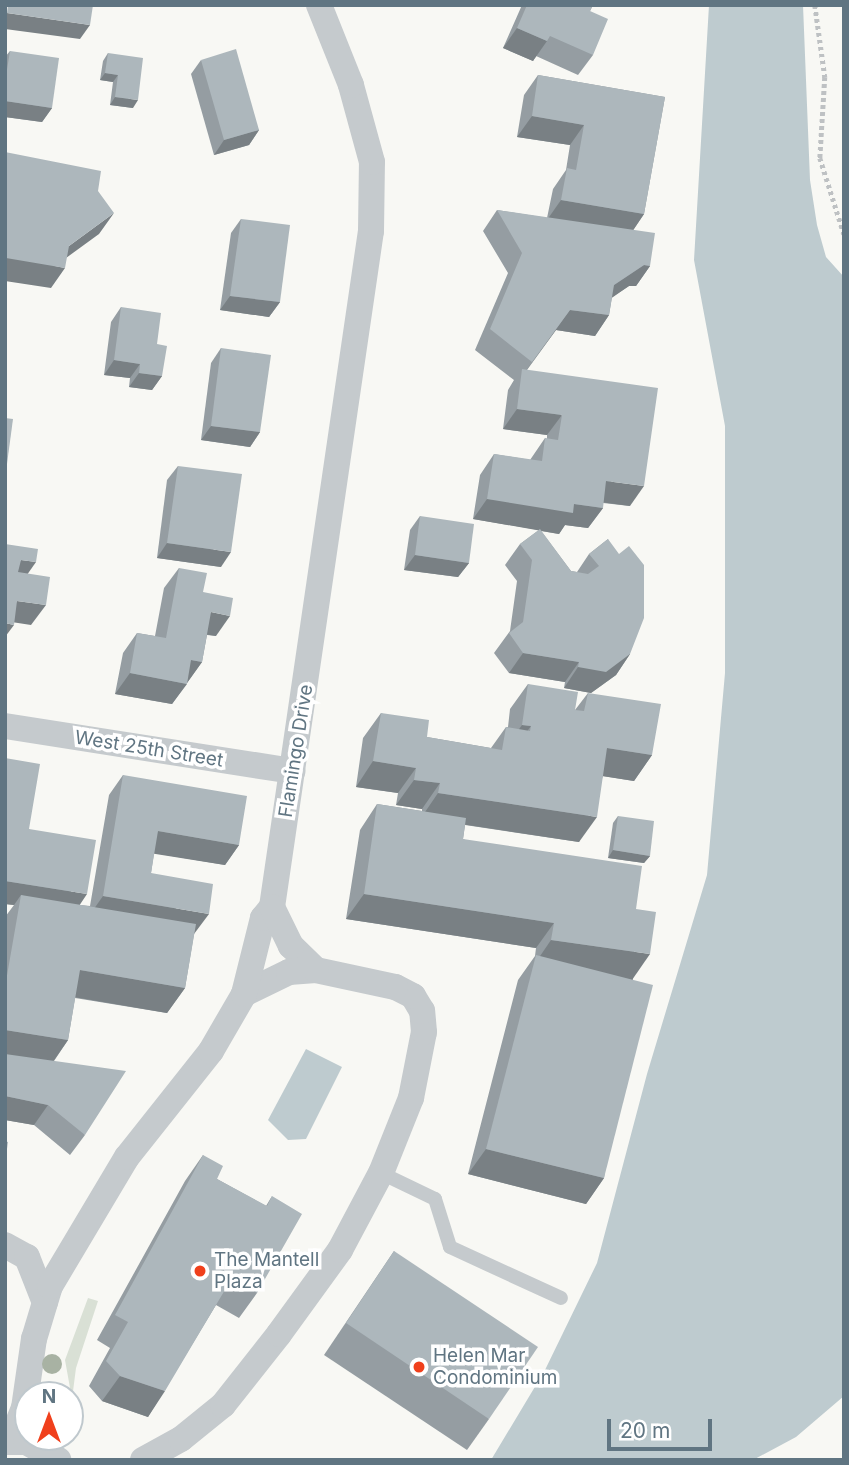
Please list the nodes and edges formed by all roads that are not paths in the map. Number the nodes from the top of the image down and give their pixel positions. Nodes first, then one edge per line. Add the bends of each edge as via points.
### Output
1 (319, 5) edge
2 (5, 726) edge
3 (292, 771) junction
4 (272, 907) junction
5 (316, 970) junction
6 (244, 994) junction
7 (381, 1173) junction
8 (5, 1245) edge
9 (561, 1298) dead end
10 (45, 1303) junction
11 (5, 1435) edge
12 (5, 1442) edge
13 (58, 1460) edge
14 (143, 1460) edge

1 - 3 street, Flamingo Drive via 351,85 372,162 371,231
2 - 3 street, West 25th Street
3 - 4 street, Flamingo Drive
4 - 5 street via 291,946
4 - 6 street, Flamingo Drive via 263,918
5 - 6 street via 289,972
5 - 7 street via 396,987 413,996 422,1011 424,1032 411,1098
6 - 10 street, Flamingo Drive via 203,1065 127,1157 50,1286
7 - 9 lane via 435,1199 450,1247
7 - 14 street via 340,1250 223,1405 181,1439
8 - 10 street via 27,1257
10 - 11 street, Flamingo Drive via 24,1408 17,1425
12 - 13 street via 26,1442

